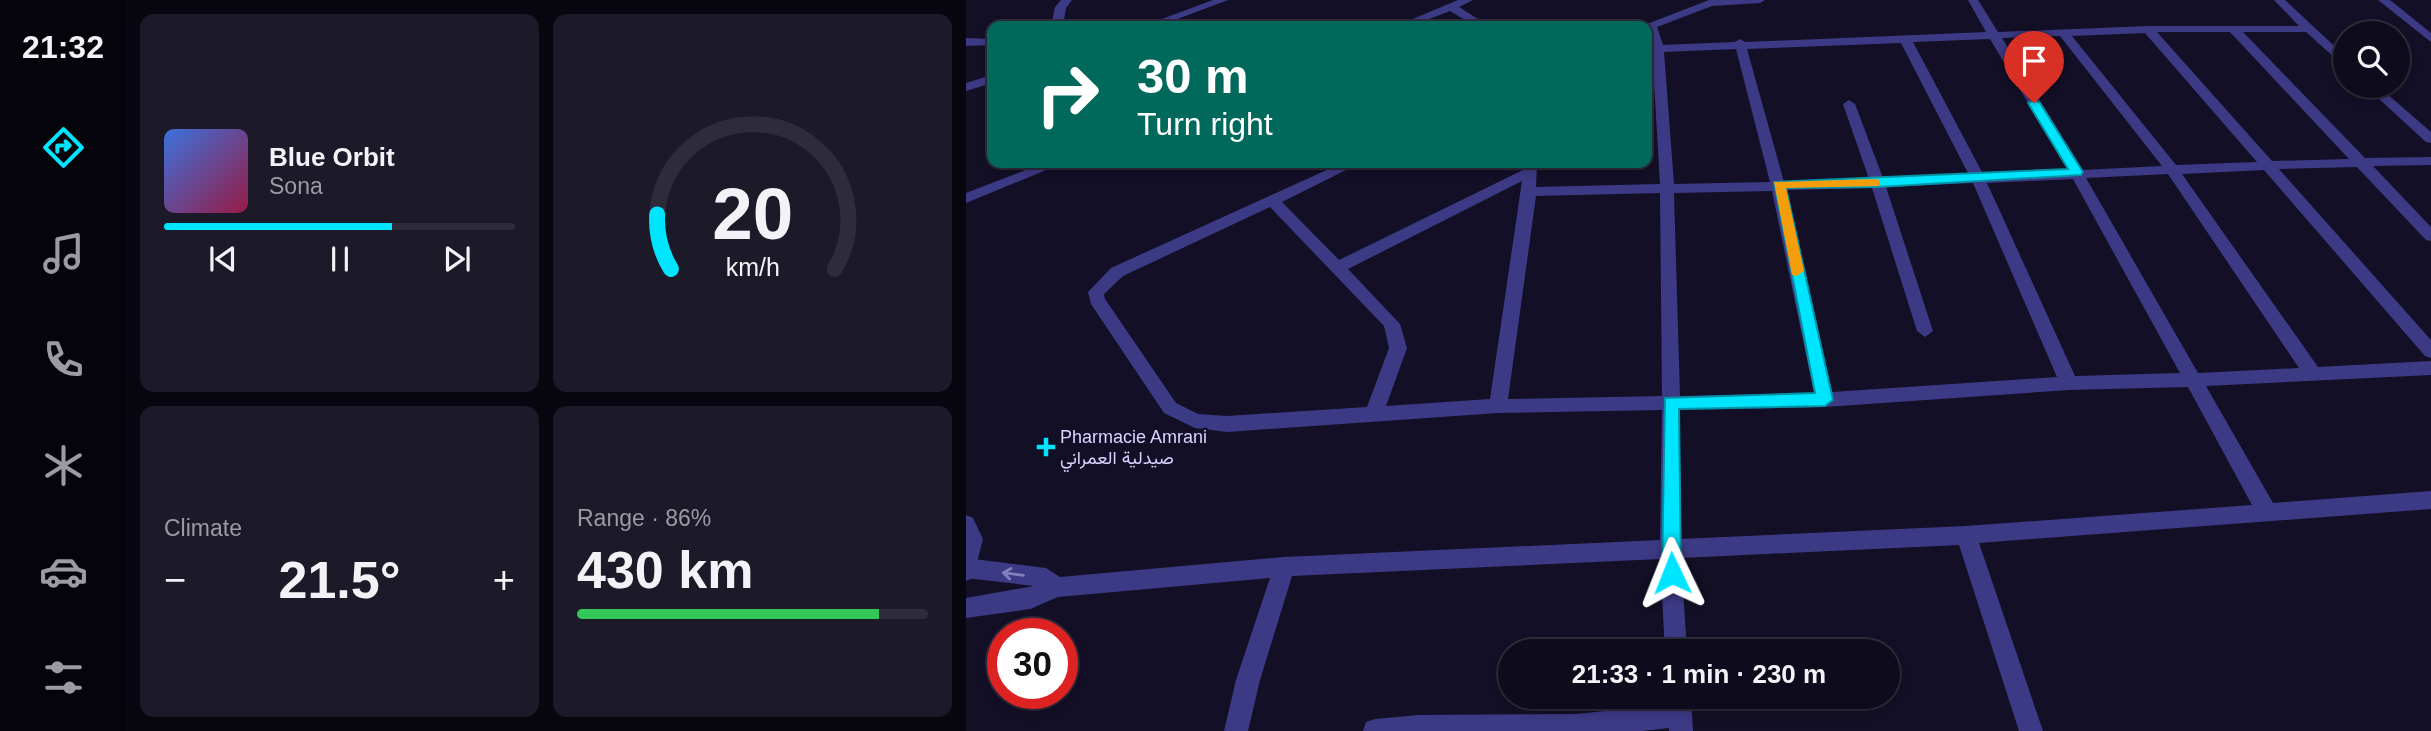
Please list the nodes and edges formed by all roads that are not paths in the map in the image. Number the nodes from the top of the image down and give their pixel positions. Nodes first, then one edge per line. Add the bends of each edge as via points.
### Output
1 (1067, 0) edge
2 (1223, 0) edge
3 (1468, 0) edge
4 (1760, 0) edge
5 (1973, 0) edge
6 (2279, 0) edge
7 (2383, 0) edge
8 (1451, 7) junction
9 (1058, 21) edge
10 (1163, 21) edge
11 (1415, 21) edge
12 (1475, 21) edge
13 (1652, 25) edge
14 (2148, 29) junction
15 (2307, 29) junction
16 (2234, 30) junction
17 (2064, 33) junction
18 (1652, 34) edge
19 (1992, 34) junction
20 (2431, 38) edge
21 (1906, 40) junction
22 (987, 41) edge
23 (966, 42) edge
24 (1740, 43) junction
25 (1658, 49) junction
26 (2333, 52) edge
27 (987, 81) edge
28 (966, 88) edge
29 (2385, 98) edge
30 (1849, 104) dead end
31 (2431, 139) edge
32 (2431, 161) edge
33 (2362, 162) junction
34 (2271, 167) junction
35 (1042, 168) edge
36 (1342, 168) edge
37 (1529, 168) edge
38 (1531, 168) edge
39 (2171, 168) junction
40 (2076, 172) junction
41 (1978, 177) junction
42 (1878, 183) junction
43 (1778, 184) junction
44 (1667, 186) junction
45 (1529, 192) junction
46 (966, 198) edge
47 (1272, 200) junction
48 (2431, 236) edge
49 (1339, 267) junction
50 (1925, 331) dead end
51 (2431, 351) edge
52 (2431, 368) edge
53 (2313, 374) junction
54 (2193, 380) junction
55 (2069, 383) junction
56 (1825, 400) junction
57 (1671, 403) junction
58 (1497, 406) junction
59 (1374, 413) junction
60 (2431, 500) edge
61 (2266, 510) junction
62 (966, 524) edge
63 (1966, 535) junction
64 (1670, 547) junction
65 (1284, 567) junction
66 (966, 569) edge
67 (1056, 587) junction
68 (966, 608) edge
69 (1675, 639) edge
70 (1680, 714) edge
71 (1236, 731) edge
72 (1375, 731) edge
73 (2031, 731) edge

1 - 9 street
2 - 10 street
3 - 8 street
4 - 13 street via 1710,4
5 - 19 street
6 - 15 street
7 - 20 street
8 - 11 street
8 - 12 street
14 - 16 street
14 - 17 street
14 - 34 street
15 - 16 street
15 - 26 street
16 - 33 street
17 - 19 street
17 - 39 street
18 - 25 street
19 - 21 street
19 - 40 street
21 - 24 street
21 - 41 street
22 - 23 street
24 - 25 street
24 - 43 street
25 - 44 street
27 - 28 street
29 - 31 street
30 - 42 street
32 - 33 street
33 - 34 street
33 - 48 street
34 - 39 street
34 - 51 street
35 - 46 street
36 - 47 street
37 - 49 street
38 - 45 street
39 - 40 street
39 - 53 street
40 - 41 street
40 - 54 street
41 - 42 street
41 - 55 street
42 - 43 street
42 - 50 street
43 - 44 street
43 - 56 street
44 - 45 street
44 - 57 street
45 - 58 street
47 - 49 street
47 - 59 street via 1117,272 1096,292 1097,300 1170,408 1195,421 1227,424
49 - 59 street via 1392,324 1397,337 1398,348
52 - 53 street
53 - 54 street
54 - 55 street
54 - 61 street
55 - 56 street
56 - 57 street
57 - 58 street
57 - 64 street
58 - 59 street
60 - 61 street
61 - 63 street
62 - 66 street via 972,539
63 - 64 street
63 - 73 street
64 - 65 street
64 - 69 street
65 - 67 street
65 - 71 street
67 -> 66 street via 1046,578
67 - 68 street via 1030,598
70 - 72 street via 1577,726

